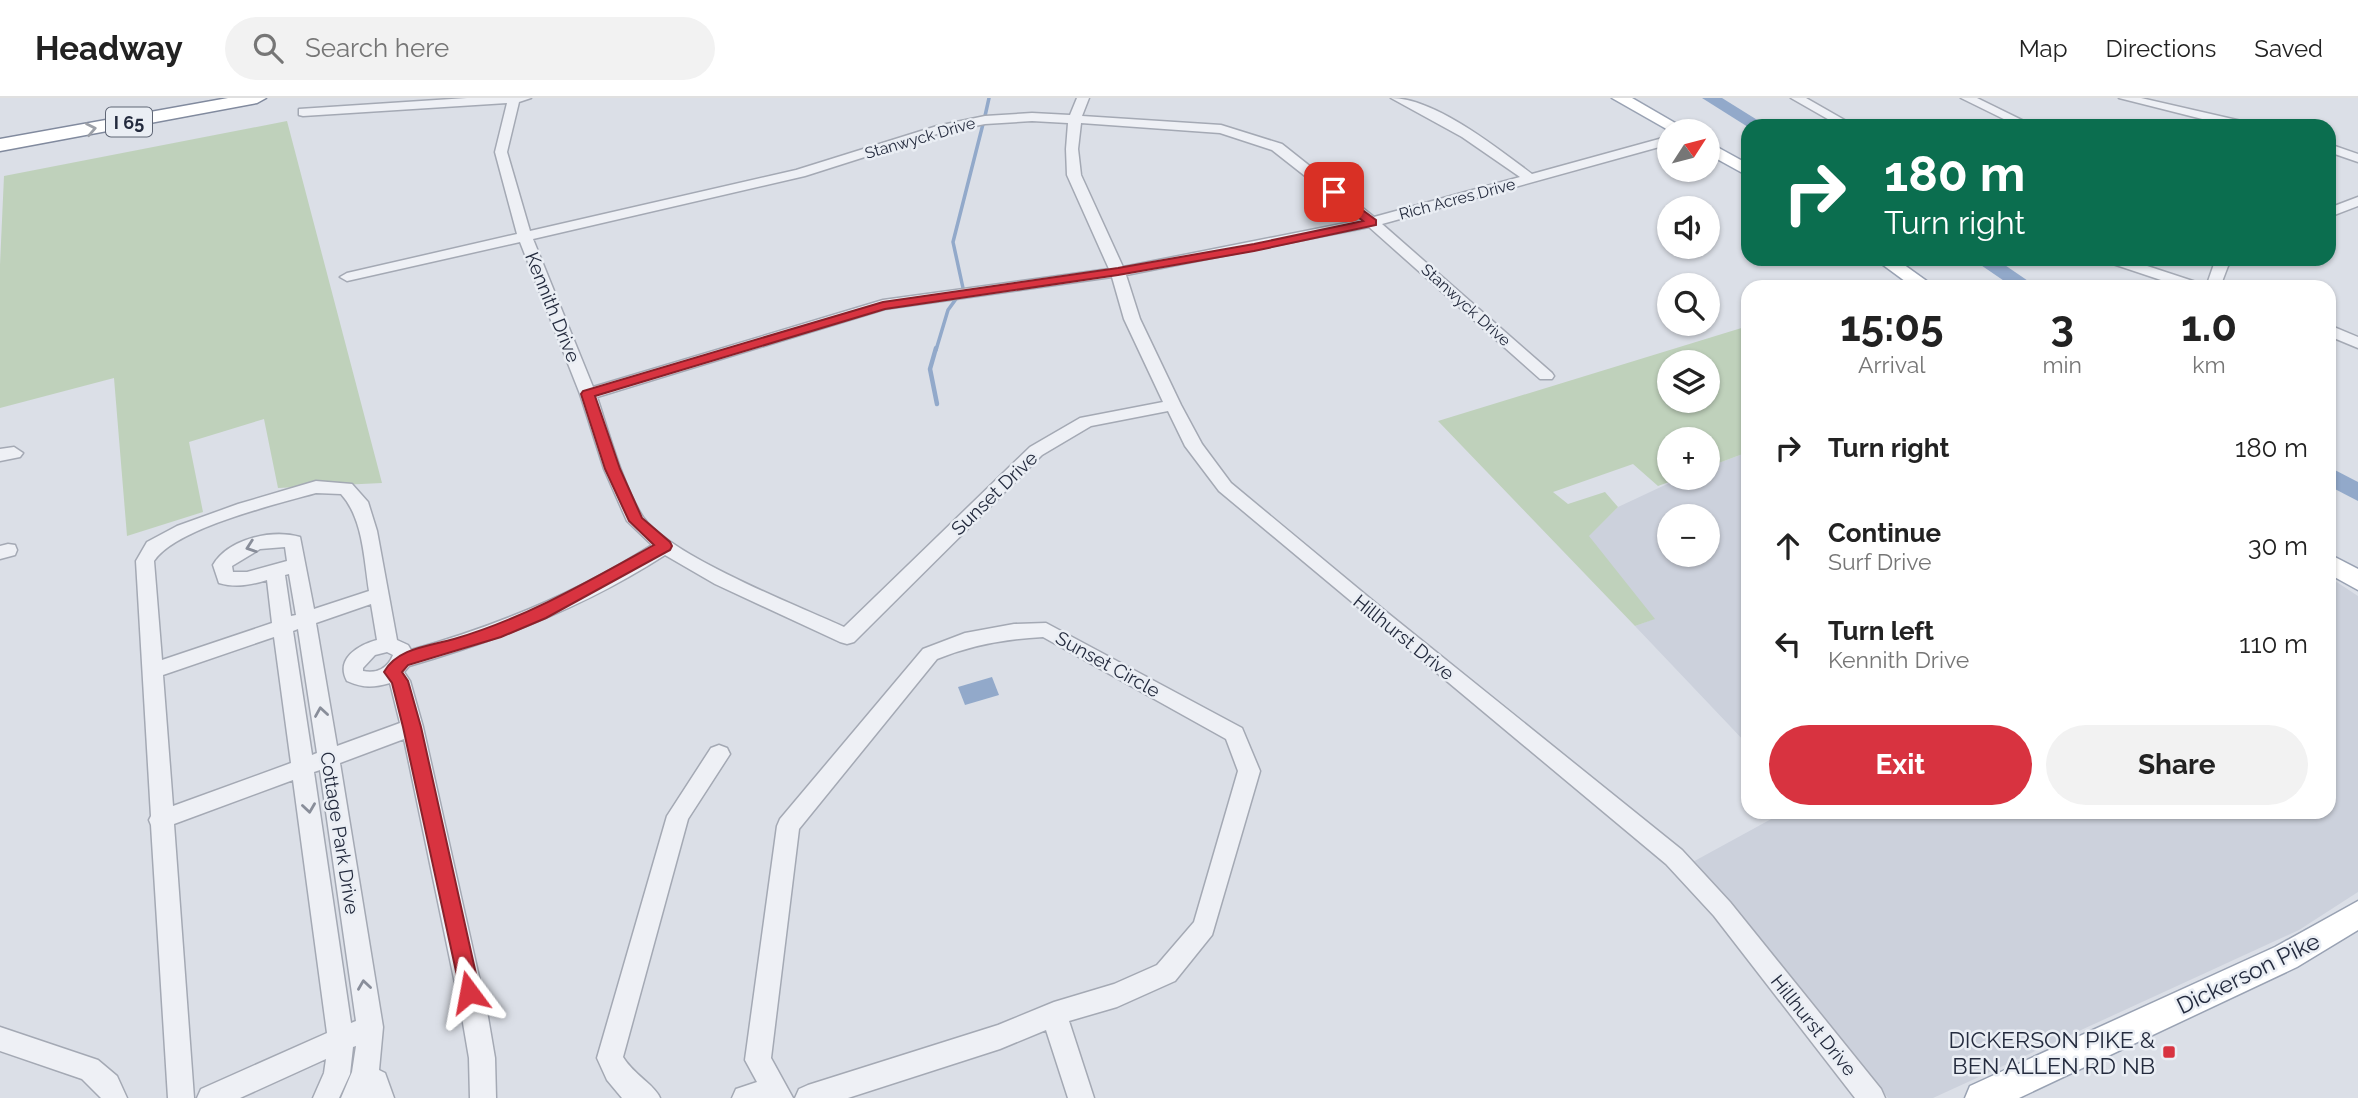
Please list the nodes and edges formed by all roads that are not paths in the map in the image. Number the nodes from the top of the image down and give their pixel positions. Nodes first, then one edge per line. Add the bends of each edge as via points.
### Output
1 (257, 98) edge
2 (518, 98) edge
3 (1083, 98) edge
4 (1397, 98) edge
5 (1620, 98) edge
6 (1797, 98) edge
7 (1967, 98) edge
8 (2124, 98) edge
9 (128, 103) dead end
10 (303, 113) dead end
11 (1075, 119) junction
12 (1659, 119) edge
13 (1836, 119) edge
14 (2013, 119) edge
15 (2216, 119) edge
16 (0, 133) edge
17 (1657, 144) edge
18 (0, 145) edge
19 (2336, 150) edge
20 (1720, 154) edge
21 (2358, 158) edge
22 (1741, 167) edge
23 (1531, 179) junction
24 (2358, 201) edge
25 (2336, 210) edge
26 (1372, 222) junction
27 (525, 237) junction
28 (1894, 266) edge
29 (2133, 266) edge
30 (1118, 272) junction
31 (347, 277) dead end
32 (1916, 280) edge
33 (2176, 280) edge
34 (2336, 333) edge
35 (2358, 343) edge
36 (1546, 376) dead end
37 (588, 394) junction
38 (1173, 405) junction
39 (665, 546) junction
40 (2336, 567) edge
41 (2358, 581) edge
42 (380, 594) junction
43 (306, 618) junction
44 (282, 626) junction
45 (847, 637) joint
46 (388, 644) junction
47 (397, 666) junction
48 (151, 671) junction
49 (412, 727) junction
50 (719, 754) dead end
51 (329, 758) junction
52 (303, 768) junction
53 (160, 820) junction
54 (2358, 914) edge
55 (1054, 1014) junction
56 (370, 1027) junction
57 (0, 1039) edge
58 (341, 1040) junction
59 (367, 1091) edge
60 (778, 1095) edge
61 (114, 1098) edge
62 (181, 1098) edge
63 (210, 1098) edge
64 (326, 1098) edge
65 (483, 1098) edge
66 (647, 1098) edge
67 (745, 1098) edge
68 (808, 1098) edge
69 (1082, 1098) edge
70 (1872, 1098) edge
71 (1983, 1098) edge

18 -> 1 highway, I 65
2 - 10 street
2 - 27 street, Kennith Drive via 501,152
3 - 11 street, Hillhurst Drive
4 - 23 street via 1474,139
5 - 12 main road
6 - 13 street
7 - 14 street
8 - 15 street
9 - 16 highway
11 - 26 street, Stanwyck Drive via 1221,129 1277,147
11 - 27 street, Stanwyck Drive via 985,120 937,130 800,173
11 - 30 street, Hillhurst Drive via 1074,175
17 - 23 street, Rich Acres Drive
19 - 21 street
20 - 22 main road
23 - 26 street, Rich Acres Drive
24 - 25 street
26 - 30 street, Rich Acres Drive
26 - 36 street, Stanwyck Drive
27 - 31 street, Stanwyck Drive
27 - 37 street, Kennith Drive
28 - 32 main road
29 - 33 street
30 - 37 street, Rich Acres Drive via 883,305
30 - 38 street, Hillhurst Drive via 1132,319
34 - 35 street
37 - 39 street, Kennith Drive via 612,469 636,521
38 - 45 street, Sunset Drive via 1086,422 1036,451
38 - 70 street, Hillhurst Drive via 1194,446 1226,488 1674,857 1722,909
39 - 45 street, Kennith Drive via 722,579
39 - 47 street via 540,614
40 - 41 main road
42 - 43 street
42 - 46 street
42 - 48 street via 359,502 346,488 316,487 244,508 166,539 145,561
43 - 44 street
43 -> 44 street, Cottage Park Drive via 286,568
51 -> 43 street, Cottage Park Drive
44 - 48 street
44 - 52 street, Cottage Park Drive
46 - 47 street via 401,650
46 - 47 street via 361,654 352,671 367,680
47 - 49 street
48 - 53 street
49 - 51 street
49 - 65 street via 475,1017
50 - 66 street via 678,816 610,1058 617,1075
51 - 52 street
56 -> 51 street, Cottage Park Drive
52 - 53 street
52 -> 58 street, Cottage Park Drive
53 - 62 street
54 - 71 main road, Dickerson Pike via 2286,957
55 - 60 street, Sunset Circle via 1117,995 1166,973 1204,927 1249,771 1235,734 1046,630 1014,631 965,640 930,654 788,826 758,1060
55 - 68 street, Sunset Circle via 1000,1037
55 - 69 street
56 - 58 street
56 - 59 street, Cottage Park Drive
57 - 61 street via 89,1069 101,1076
58 - 63 street
58 - 64 street, Cottage Park Drive via 337,1074
60 - 67 street

